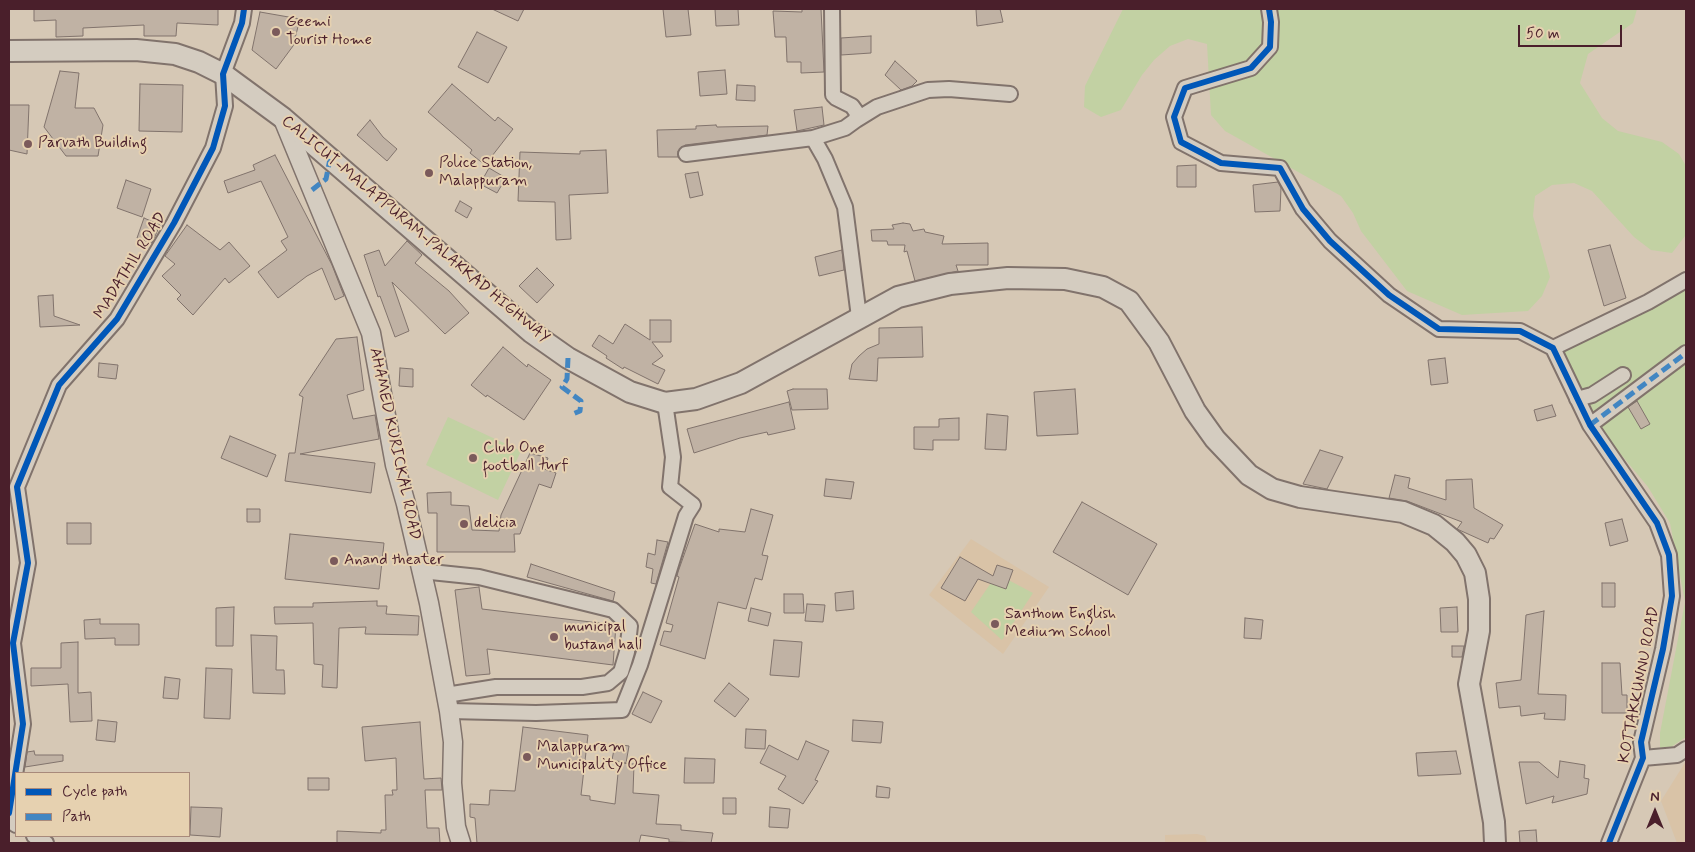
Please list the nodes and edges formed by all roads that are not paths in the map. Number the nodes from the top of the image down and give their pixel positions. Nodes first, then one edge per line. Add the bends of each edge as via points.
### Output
1 (244, 9) edge
2 (832, 9) edge
3 (1268, 9) edge
4 (9, 51) edge
5 (223, 74) junction
6 (1010, 94) dead end
7 (283, 118) junction
8 (856, 120) junction
9 (814, 138) junction
10 (686, 154) dead end
11 (1686, 280) edge
12 (859, 317) junction
13 (1553, 348) junction
14 (1686, 353) edge
15 (1623, 375) dead end
16 (1577, 399) junction
17 (665, 403) junction
18 (1590, 424) junction
19 (421, 571) junction
20 (447, 703) junction
21 (1686, 749) edge
22 (1643, 758) junction
23 (15, 772) edge
24 (15, 774) edge
25 (9, 812) edge
26 (461, 843) edge
27 (1495, 843) edge
28 (1609, 843) edge

1 - 5 street
2 - 8 street via 833,95 852,106 857,112
3 - 13 street via 1270,47 1252,68 1184,88 1174,117 1181,142 1221,163 1280,168 1303,209 1330,240 1389,295 1439,329 1520,331
4 - 5 highway, CALICUT-MALAPPURAM-PALAKKAD HIGHWAY via 175,54
5 - 7 highway, CALICUT-MALAPPURAM-PALAKKAD HIGHWAY
5 - 23 street, MADATHIL ROAD via 225,106 213,148 174,223 117,319 59,385 17,486 28,563 13,643 23,724
6 - 8 street via 928,90 877,108
7 - 17 highway, CALICUT-MALAPPURAM-PALAKKAD HIGHWAY via 531,332 568,358 630,392
7 - 19 main road, AHAMED KURICKAL ROAD via 371,333 395,465
8 - 9 street via 845,128
9 - 10 street
9 - 12 street via 845,207
11 - 13 street
12 - 17 highway, CALICUT-MALAPPURAM-PALAKKAD HIGHWAY via 741,383 696,399
12 - 27 highway, CALICUT-MALAPPURAM-PALAKKAD HIGHWAY via 898,298 950,284 1018,278 1065,279 1103,287 1129,301 1158,342 1195,411 1249,475 1272,489 1300,497 1403,512 1434,525 1455,542 1475,572 1478,590 1480,631 1469,684
13 - 16 street, KOTTAKKUNNU ROAD
14 - 18 street
15 - 16 street via 1608,387
16 - 18 street, KOTTAKKUNNU ROAD
17 - 20 street via 673,458 670,488 693,504 686,516 640,665 622,710 545,713
18 - 22 street, KOTTAKKUNNU ROAD via 1657,523 1668,554 1672,596 1664,649 1641,742
19 - 20 main road, AHAMED KURICKAL ROAD
19 - 20 street via 479,577 614,610 630,626 621,672 608,683 582,687 496,687
20 - 26 main road, AHAMED KURICKAL ROAD via 453,742 456,827
21 - 22 street via 1677,755
22 - 28 street, KOTTAKKUNNU ROAD
24 - 25 street, MADATHIL ROAD

